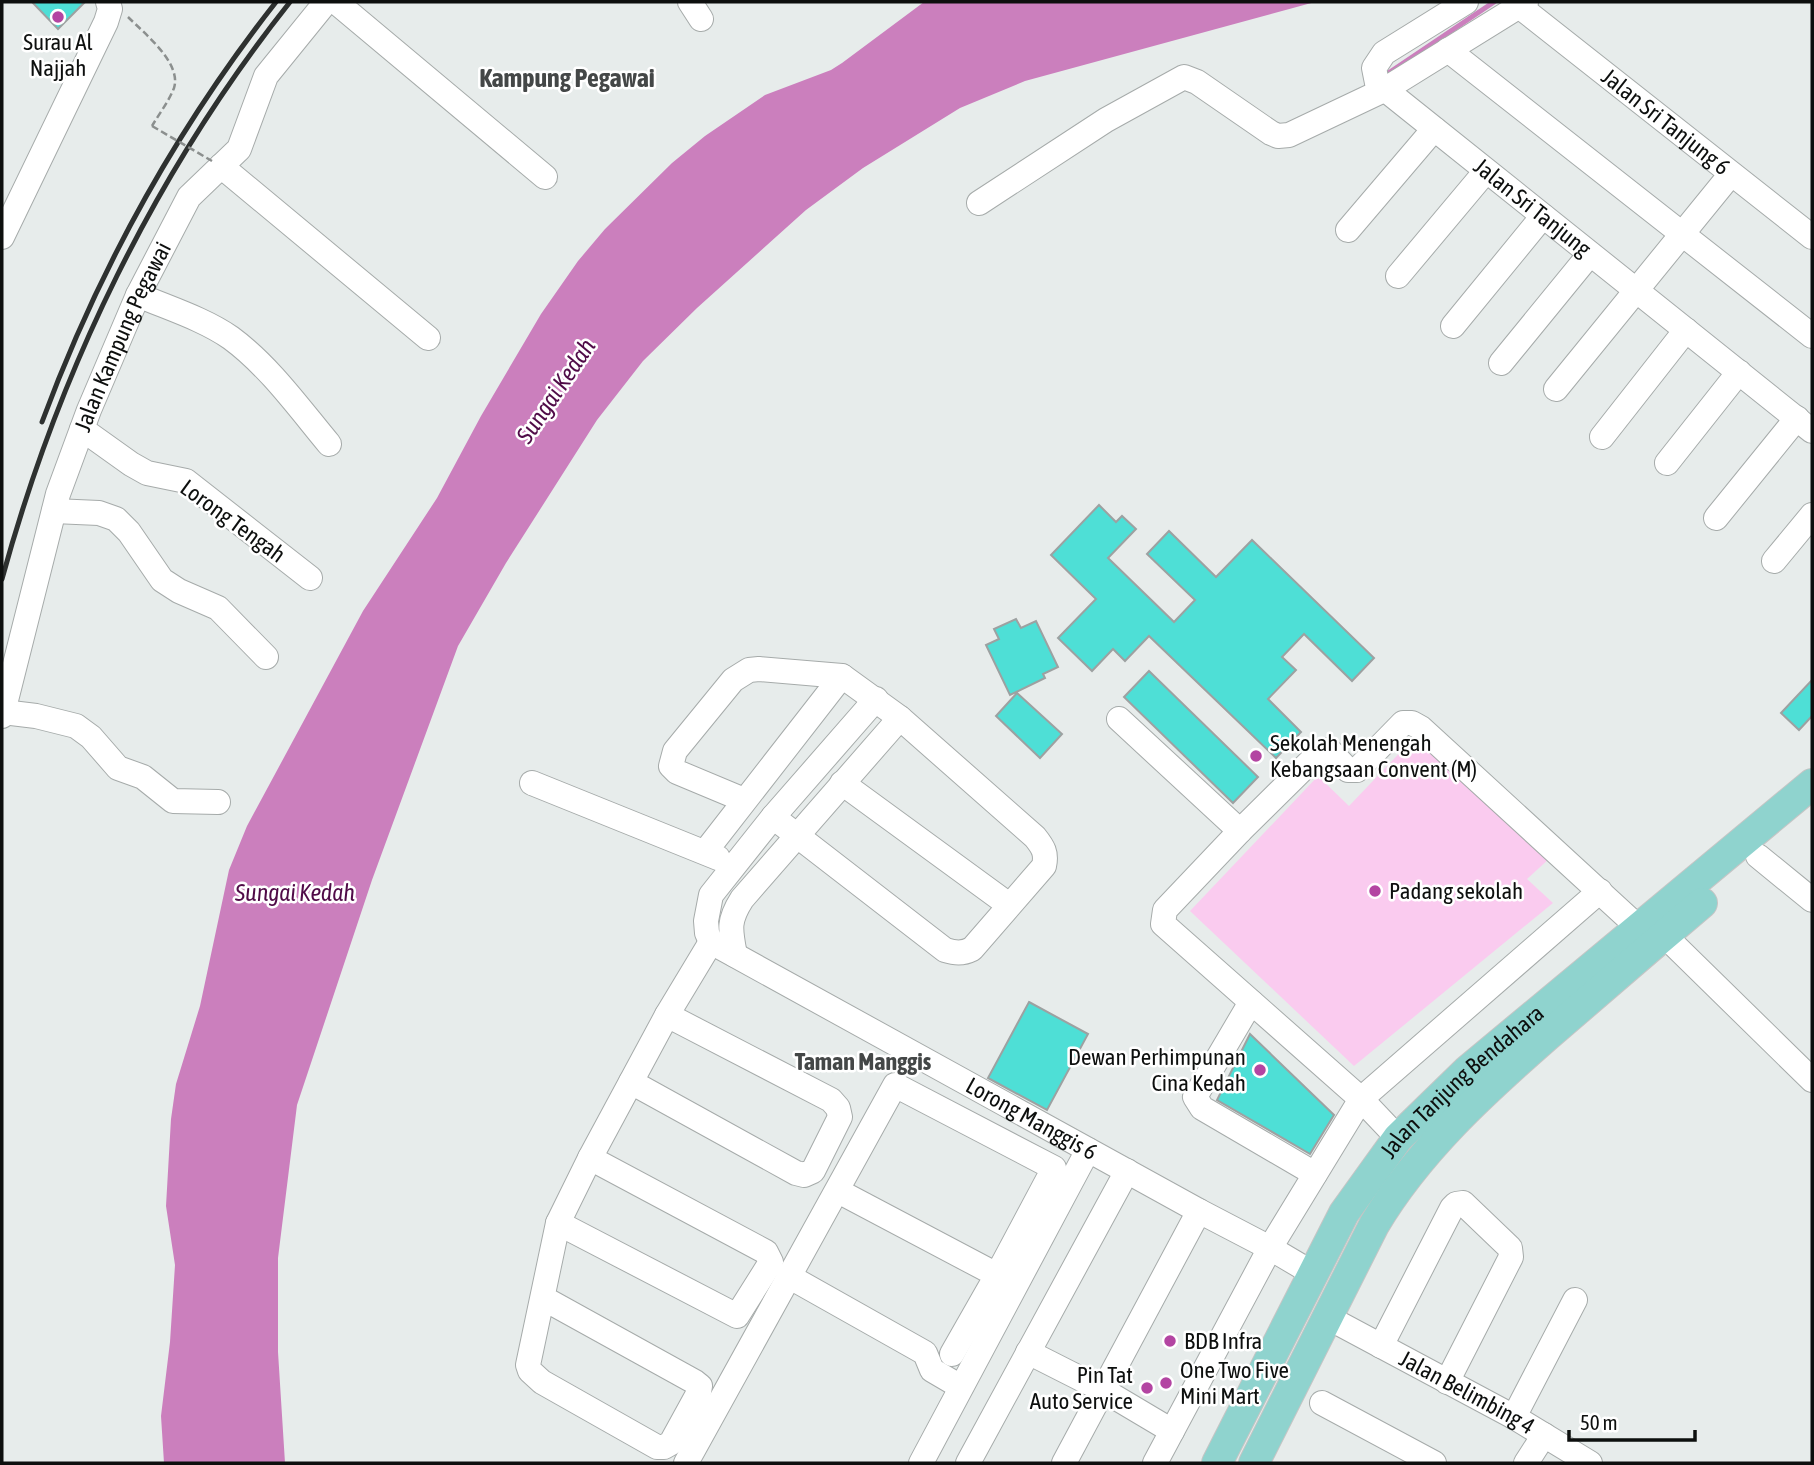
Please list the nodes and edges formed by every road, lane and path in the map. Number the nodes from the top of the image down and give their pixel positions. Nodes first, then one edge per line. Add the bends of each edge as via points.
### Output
1 (326, 2) edge
2 (336, 2) edge
3 (1466, 2) edge
4 (1523, 4) edge
5 (116, 7) edge
6 (1448, 50) junction
7 (1384, 90) junction
8 (1434, 130) junction
9 (217, 164) junction
10 (1486, 171) junction
11 (1731, 174) junction
12 (545, 177) dead end
13 (979, 203) dead end
14 (1543, 216) junction
15 (1348, 230) dead end
16 (1682, 234) junction
17 (2, 237) edge
18 (1812, 237) edge
19 (1590, 254) junction
20 (1398, 276) dead end
21 (1636, 290) junction
22 (138, 295) junction
23 (1453, 326) dead end
24 (1686, 330) junction
25 (1812, 336) edge
26 (428, 338) dead end
27 (1501, 363) dead end
28 (1739, 372) junction
29 (1556, 389) dead end
30 (1805, 424) edge
31 (82, 429) junction
32 (1602, 436) dead end
33 (329, 444) dead end
34 (1667, 463) dead end
35 (54, 511) junction
36 (1812, 515) edge
37 (1716, 518) dead end
38 (1774, 561) dead end
39 (310, 578) dead end
40 (266, 656) dead end
41 (842, 676) junction
42 (876, 699) junction
43 (2, 714) edge
44 (900, 718) junction
45 (1119, 719) dead end
46 (532, 783) dead end
47 (842, 783) junction
48 (1812, 784) edge
49 (744, 800) junction
50 (218, 802) dead end
51 (1812, 810) edge
52 (773, 817) junction
53 (1240, 831) junction
54 (796, 836) junction
55 (705, 852) junction
56 (1758, 856) junction
57 (735, 864) junction
58 (1600, 891) junction
59 (1812, 900) edge
60 (1009, 905) junction
61 (1652, 932) junction
62 (711, 942) junction
63 (735, 955) junction
64 (1251, 1002) junction
65 (667, 1016) junction
66 (1812, 1080) edge
67 (631, 1082) junction
68 (1361, 1099) junction
69 (1398, 1138) junction
70 (1088, 1150) junction
71 (590, 1158) junction
72 (1126, 1171) junction
73 (1315, 1174) junction
74 (838, 1191) junction
75 (1199, 1211) junction
76 (558, 1223) junction
77 (1270, 1248) junction
78 (1314, 1274) junction
79 (997, 1275) junction
80 (790, 1277) junction
81 (543, 1298) junction
82 (1575, 1300) dead end
83 (1327, 1317) junction
84 (1381, 1346) junction
85 (1028, 1352) junction
86 (925, 1353) junction
87 (963, 1359) junction
88 (1447, 1382) junction
89 (961, 1387) junction
90 (1103, 1390) junction
91 (1322, 1404) dead end
92 (1514, 1417) junction
93 (1172, 1430) junction
94 (1544, 1435) junction
95 (686, 1463) edge
96 (921, 1463) edge
97 (968, 1463) edge
98 (1064, 1463) edge
99 (1155, 1463) edge
100 (1217, 1463) edge
101 (1254, 1463) edge
102 (1433, 1463) edge
103 (1526, 1463) edge
104 (1590, 1463) edge

1 - 9 street, Jalan Kampung Pegawai via 266,76 239,149
2 - 12 street
3 - 7 street via 1384,53 1374,68
4 - 6 street
4 - 11 street, Jalan Sri Tanjung 6
5 - 9 path, bridge via 174,69 175,86 152,127
5 - 17 street via 110,9
6 - 7 street
6 - 16 street
7 - 8 street, Jalan Sri Tanjung
7 - 13 street via 1278,136 1184,77 1106,120
8 - 10 street, Jalan Sri Tanjung
8 - 15 street
9 - 22 street, Jalan Kampung Pegawai via 189,197
9 - 26 street
10 - 14 street, Jalan Sri Tanjung
10 - 20 street
11 - 16 street
11 - 18 street, Jalan Sri Tanjung 6
14 - 19 street, Jalan Sri Tanjung
14 - 23 street
16 - 21 street
16 - 25 street
19 - 21 street, Jalan Sri Tanjung
19 - 27 street
21 - 24 street, Jalan Sri Tanjung
21 - 29 street
22 - 31 street, Jalan Kampung Pegawai
22 - 33 street via 234,340 274,378
24 - 28 street, Jalan Sri Tanjung
24 - 32 street
28 - 30 street, Jalan Sri Tanjung
28 - 34 street
30 - 37 street
31 - 35 street, Jalan Kampung Pegawai
31 - 39 street, Lorong Tengah via 148,473 186,481
35 - 40 street via 99,513 116,519 162,579 228,615
35 - 43 street, Jalan Kampung Pegawai
36 - 38 street
41 - 42 street
41 - 49 street
41 - 49 street via 749,670 733,680 675,751 671,766 677,772
42 - 44 street
42 - 52 street
43 - 50 street via 76,726 118,768 143,777 173,801
44 - 47 street
44 - 60 street via 1043,847 1044,866
45 - 53 street
46 - 55 street
47 - 54 street
47 - 60 street
48 - 61 main road, Jalan Tanjung Bendahara
49 - 55 street
51 - 56 main road, Jalan Tanjung Bendahara
52 - 54 street
52 - 57 street
53 - 58 street via 1321,751 1329,750 1352,772 1403,723 1412,723
53 - 64 street via 1162,916 1163,924
54 - 60 street via 945,950 964,953 972,949
54 - 63 street via 732,916
55 - 57 street
56 - 59 street
56 - 61 main road, Jalan Tanjung Bendahara
57 - 62 street via 708,901
58 - 61 street
58 - 68 street
61 - 66 street
61 - 69 main road, Jalan Tanjung Bendahara via 1587,969 1468,1070
61 - 83 main road, Jalan Tanjung Bendahara via 1418,1161 1374,1224
62 - 63 street, Lorong Manggis 6
62 - 65 street
63 - 70 street, Lorong Manggis 6
64 - 68 street
64 - 73 street via 1195,1097 1202,1108
65 - 67 street
65 - 67 street via 831,1100 840,1117 813,1171 796,1173
67 - 71 street
68 - 69 street
68 - 73 street
69 - 78 main road, Jalan Tanjung Bendahara via 1344,1213
70 - 72 street, Lorong Manggis 6
70 - 87 street
71 - 76 street
71 - 76 street via 766,1252 771,1262 737,1316
72 - 75 street, Lorong Manggis 6
72 - 85 street
73 - 77 street
74 - 79 street
74 - 79 street via 895,1085 1054,1168
74 - 80 street
75 - 77 street, Lorong Manggis 6
75 - 90 street
76 - 81 street
77 - 78 street, Lorong Manggis 6
77 - 93 street
78 - 100 main road, Jalan Tanjung Bendahara
79 - 87 street
80 - 86 street
80 - 95 street
81 - 81 street via 528,1365 534,1376 657,1447 671,1443 699,1386
82 - 92 street
83 - 84 street, Jalan Belimbing 4
83 - 101 main road, Jalan Tanjung Bendahara
84 - 88 street, Jalan Belimbing 4
84 - 88 street via 1452,1208 1460,1203 1466,1206 1512,1252
85 - 90 street
85 - 97 street
86 - 87 street via 942,1350
86 - 89 street via 932,1370
87 - 89 street
88 - 92 street, Jalan Belimbing 4
89 - 96 street
90 - 93 street
90 - 98 street
91 - 102 street
92 - 94 street, Jalan Belimbing 4
93 - 99 street
94 - 103 street
94 - 104 street, Jalan Belimbing 4

